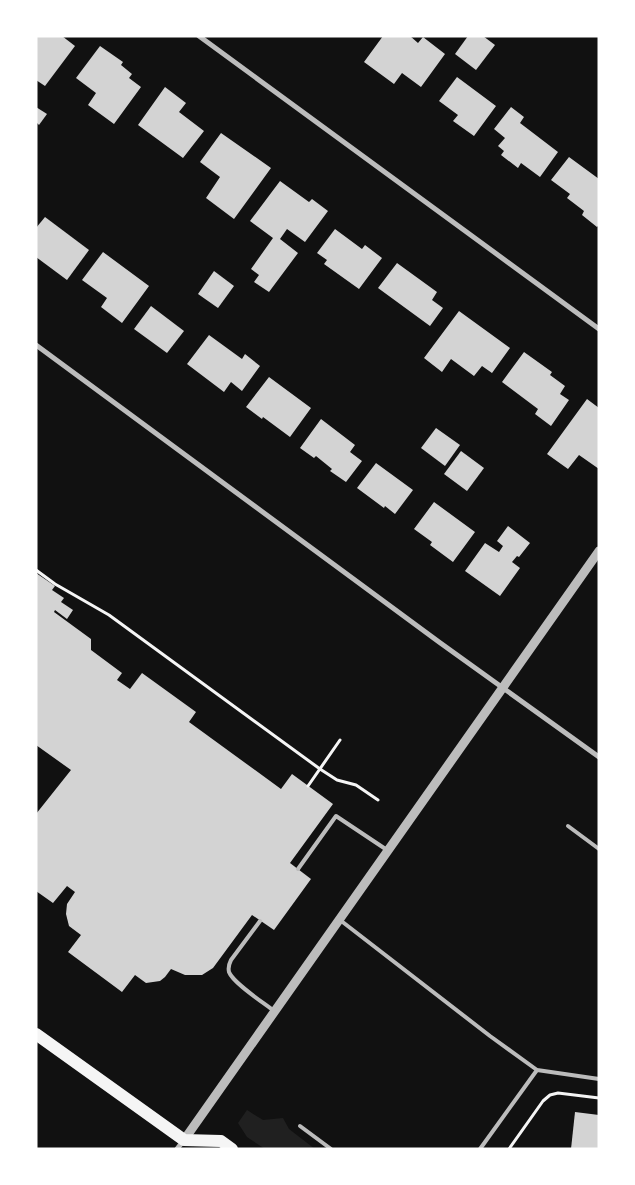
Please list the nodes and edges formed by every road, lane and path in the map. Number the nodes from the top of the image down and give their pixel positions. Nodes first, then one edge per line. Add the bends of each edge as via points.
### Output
1 (199, 36) edge
2 (599, 329) edge
3 (36, 345) edge
4 (599, 551) edge
5 (36, 570) edge
6 (502, 688) junction
7 (340, 740) dead end
8 (599, 757) edge
9 (320, 769) junction
10 (308, 786) dead end
11 (378, 800) dead end
12 (568, 826) dead end
13 (599, 848) edge
14 (387, 850) junction
15 (298, 869) dead end
16 (339, 919) junction
17 (260, 921) dead end
18 (274, 1011) junction
19 (36, 1034) edge
20 (537, 1070) junction
21 (599, 1080) edge
22 (599, 1098) edge
23 (300, 1126) dead end
24 (182, 1146) edge
25 (232, 1149) edge
26 (331, 1149) edge
27 (480, 1149) edge
28 (509, 1149) edge

1 - 2 street
3 - 6 street
4 - 6 street
5 - 9 path via 108,615
6 - 8 street
6 - 14 street
7 - 9 path
9 - 10 path
9 - 11 path via 337,780 356,785
12 - 13 lane
14 - 15 lane via 336,816
14 - 16 street
16 - 18 street
16 - 20 lane
17 - 18 lane via 228,966 233,978
18 - 24 street
19 - 24 main road
20 - 21 lane
20 - 27 lane
22 - 28 path via 550,1095
23 - 26 lane
24 - 25 main road via 222,1142

